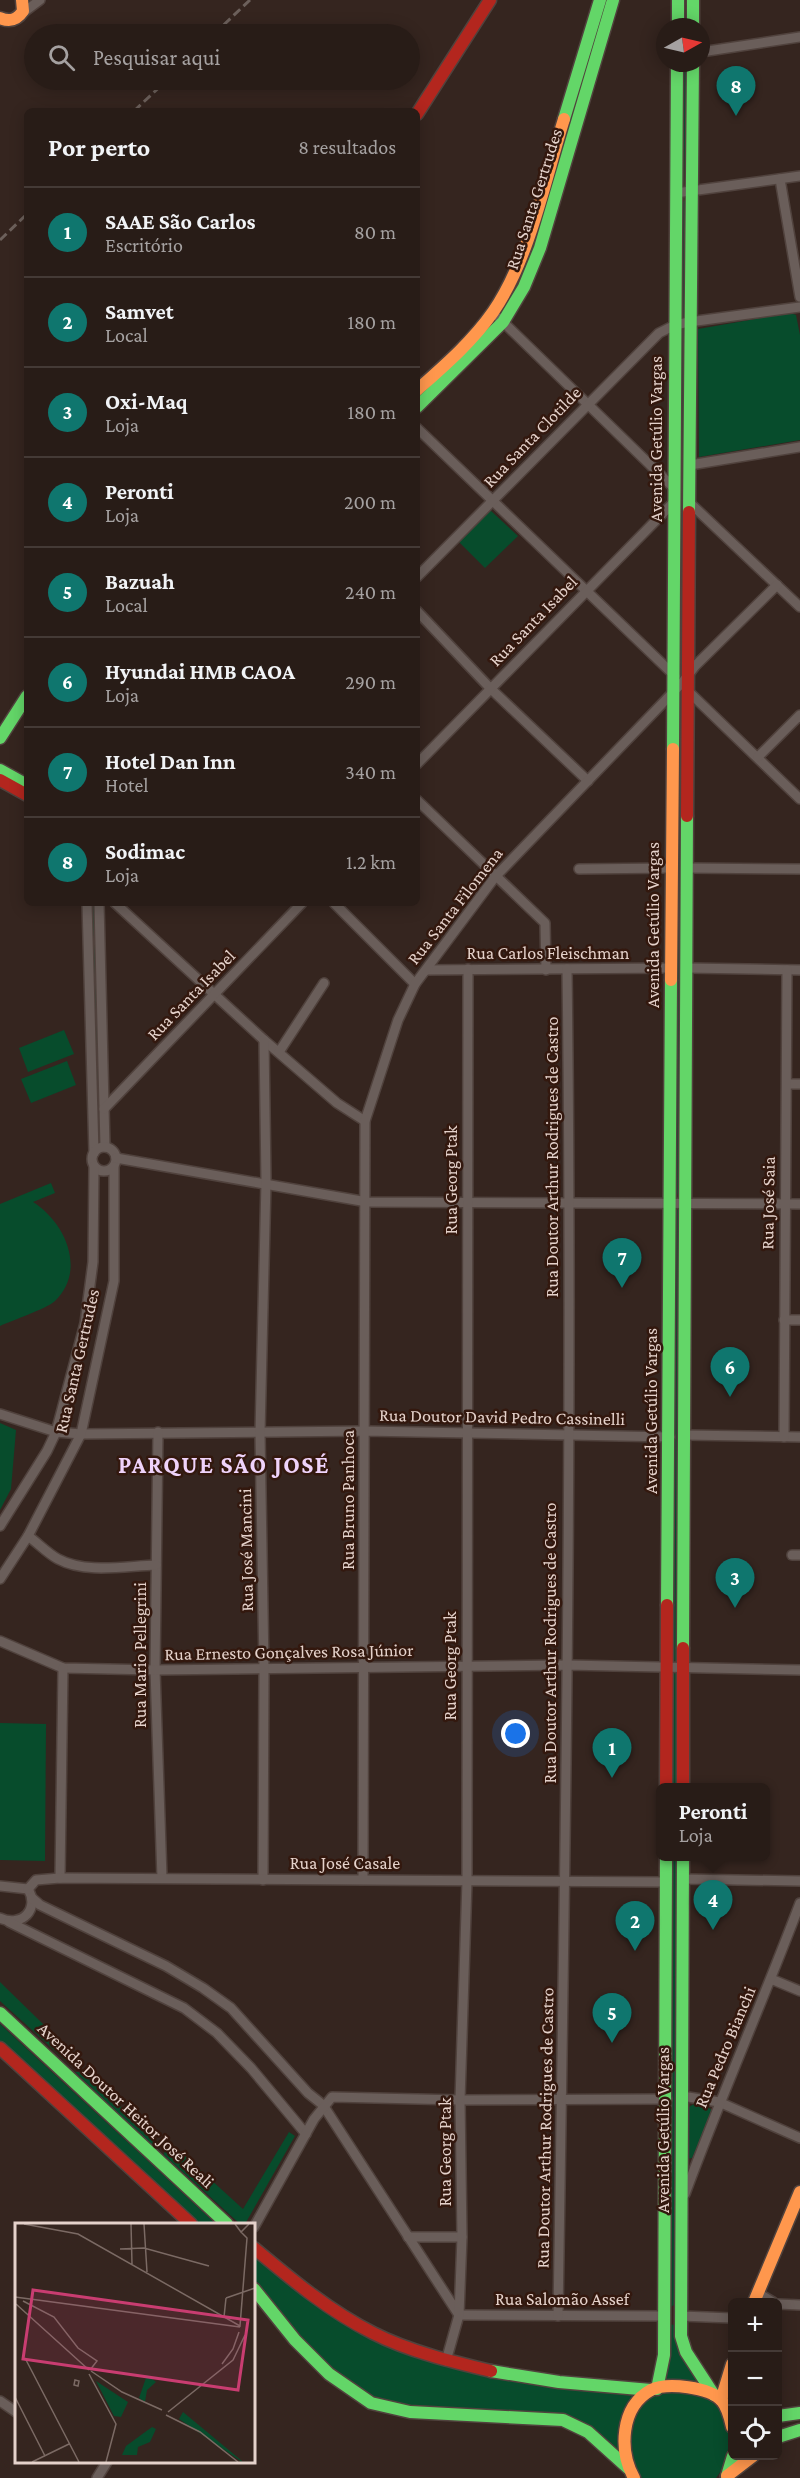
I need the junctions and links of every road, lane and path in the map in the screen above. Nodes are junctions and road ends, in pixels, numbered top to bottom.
1 (22, 0) edge
2 (40, 0) edge
3 (490, 0) edge
4 (600, 0) edge
5 (613, 0) edge
6 (678, 0) edge
7 (693, 0) edge
8 (19, 17) junction
9 (0, 18) edge
10 (678, 18) edge
11 (693, 18) edge
12 (0, 33) edge
13 (800, 37) edge
14 (710, 51) edge
15 (677, 72) edge
16 (693, 72) edge
17 (420, 110) edge
18 (800, 176) edge
19 (780, 179) junction
20 (692, 191) junction
21 (676, 193) junction
22 (800, 297) edge
23 (800, 307) edge
24 (492, 313) junction
25 (503, 322) junction
26 (689, 322) junction
27 (675, 325) junction
28 (420, 387) edge
29 (420, 404) edge
30 (587, 404) junction
31 (420, 431) edge
32 (800, 447) edge
33 (690, 465) junction
34 (674, 488) junction
35 (494, 500) junction
36 (675, 501) junction
37 (690, 503) junction
38 (420, 574) edge
39 (777, 585) junction
40 (587, 590) junction
41 (800, 608) edge
42 (420, 614) edge
43 (673, 673) junction
44 (683, 685) junction
45 (490, 688) junction
46 (24, 700) edge
47 (800, 715) edge
48 (13, 717) junction
49 (0, 729) edge
50 (0, 738) edge
51 (758, 757) junction
52 (420, 761) edge
53 (0, 770) edge
54 (0, 780) edge
55 (588, 780) junction
56 (24, 782) edge
57 (24, 793) edge
58 (800, 799) edge
59 (420, 804) edge
60 (670, 868) junction
61 (687, 868) junction
62 (579, 869) dead end
63 (800, 869) edge
64 (495, 877) junction
65 (87, 906) edge
66 (99, 906) edge
67 (120, 906) edge
68 (299, 906) edge
69 (337, 906) edge
70 (670, 968) junction
71 (687, 968) junction
72 (468, 969) junction
73 (546, 969) junction
74 (567, 969) junction
75 (427, 970) junction
76 (787, 970) junction
77 (800, 970) edge
78 (324, 983) dead end
79 (415, 984) junction
80 (214, 995) junction
81 (264, 1040) junction
82 (279, 1052) junction
83 (787, 1084) junction
84 (800, 1084) edge
85 (104, 1109) junction
86 (365, 1121) junction
87 (105, 1148) junction
88 (94, 1153) junction
89 (115, 1162) junction
90 (94, 1166) junction
91 (266, 1182) junction
92 (367, 1202) junction
93 (467, 1202) junction
94 (570, 1203) junction
95 (686, 1204) junction
96 (784, 1204) junction
97 (800, 1204) edge
98 (671, 1205) junction
99 (783, 1320) junction
100 (800, 1320) edge
101 (0, 1414) edge
102 (364, 1431) junction
103 (56, 1432) junction
104 (158, 1432) junction
105 (260, 1433) junction
106 (81, 1434) junction
107 (466, 1434) junction
108 (685, 1435) junction
109 (568, 1436) junction
110 (670, 1437) junction
111 (784, 1437) junction
112 (800, 1437) edge
113 (0, 1526) edge
114 (28, 1536) junction
115 (156, 1565) junction
116 (0, 1579) edge
117 (0, 1641) edge
118 (567, 1665) junction
119 (363, 1667) junction
120 (466, 1667) junction
121 (63, 1668) junction
122 (264, 1668) junction
123 (684, 1668) junction
124 (666, 1669) junction
125 (155, 1670) junction
126 (800, 1670) edge
127 (666, 1783) edge
128 (683, 1783) edge
129 (666, 1861) edge
130 (683, 1861) edge
131 (60, 1878) junction
132 (162, 1878) junction
133 (363, 1879) junction
134 (683, 1879) junction
135 (263, 1880) junction
136 (467, 1881) junction
137 (566, 1881) junction
138 (800, 1881) edge
139 (667, 1882) junction
140 (0, 1886) edge
141 (30, 1893) junction
142 (800, 1903) edge
143 (4, 1920) edge
144 (771, 1979) junction
145 (800, 1991) edge
146 (0, 2013) edge
147 (0, 2048) edge
148 (682, 2096) junction
149 (561, 2099) junction
150 (667, 2099) junction
151 (460, 2100) junction
152 (719, 2102) junction
153 (323, 2105) junction
154 (306, 2134) junction
155 (800, 2138) edge
156 (800, 2192) edge
157 (681, 2205) junction
158 (797, 2206) edge
159 (190, 2223) edge
160 (226, 2223) edge
161 (255, 2225) edge
162 (408, 2237) junction
163 (462, 2237) junction
164 (255, 2249) edge
165 (255, 2290) edge
166 (756, 2298) edge
167 (782, 2304) edge
168 (800, 2305) edge
169 (459, 2315) junction
170 (558, 2316) junction
171 (664, 2316) junction
172 (681, 2316) junction
173 (728, 2318) edge
174 (446, 2361) junction
175 (728, 2373) edge
176 (654, 2389) junction
177 (717, 2398) junction
178 (0, 2402) edge
179 (728, 2404) edge
180 (15, 2411) edge
181 (800, 2413) edge
182 (782, 2415) edge
183 (728, 2419) edge
184 (800, 2430) edge
185 (782, 2435) edge
186 (732, 2460) edge
187 (748, 2460) edge
188 (103, 2463) edge
189 (631, 2473) edge
190 (726, 2477) edge
191 (97, 2478) edge

1 - 8 main road
2 - 8 street
3 - 17 main road
4 - 24 main road, Rua Santa Gertrudes
5 - 25 main road, Rua Santa Gertrudes
6 - 10 main road
7 - 11 main road
8 - 9 main road
8 - 12 main road
13 - 14 street
15 - 21 main road, Avenida Getúlio Vargas
16 - 20 main road, Avenida Getúlio Vargas
18 - 19 street
19 - 20 street
19 - 22 street
20 - 21 street
20 - 26 main road, Avenida Getúlio Vargas
21 - 27 main road, Avenida Getúlio Vargas
23 - 26 street
24 - 25 street
24 - 28 main road, Rua Santa Gertrudes
25 - 29 main road, Rua Santa Gertrudes
25 - 30 street
26 - 27 street
26 - 33 main road, Avenida Getúlio Vargas
27 - 30 street, Rua Santa Clotilde
27 - 34 main road, Avenida Getúlio Vargas
30 - 34 street
30 - 35 street, Rua Santa Clotilde
31 - 35 street
32 - 33 street
33 - 37 main road, Avenida Getúlio Vargas
34 - 36 main road, Avenida Getúlio Vargas
35 - 38 street, Rua Santa Clotilde
35 - 40 street
36 - 40 street, Rua Santa Isabel
36 - 43 main road, Avenida Getúlio Vargas
37 - 39 street
37 - 44 main road, Avenida Getúlio Vargas
39 - 41 street
39 - 44 street, Rua Santa Filomena
40 - 43 street
40 - 45 street, Rua Santa Isabel
42 - 45 street
43 - 44 main road, Avenida Getúlio Vargas
44 - 51 street
44 - 55 street, Rua Santa Filomena
44 - 60 main road, Avenida Getúlio Vargas
44 - 61 main road, Avenida Getúlio Vargas
45 - 52 street, Rua Santa Isabel
45 - 55 street
46 - 48 main road
47 - 51 street
48 - 49 main road
48 - 50 main road
51 - 58 street
53 - 56 main road
54 - 57 main road
55 - 64 street, Rua Santa Filomena
59 - 64 street
60 - 62 street
60 - 70 main road, Avenida Getúlio Vargas
61 - 63 street
61 - 71 main road, Avenida Getúlio Vargas
64 - 73 street
64 - 75 street, Rua Santa Filomena
65 - 88 street
66 - 85 street
67 - 80 street
68 - 80 street, Rua Santa Isabel
69 - 79 street
70 - 74 street, Rua Carlos Fleischman
70 - 98 main road, Avenida Getúlio Vargas
71 - 76 street
71 - 95 main road, Avenida Getúlio Vargas
72 - 73 street, Rua Carlos Fleischman
72 - 75 street, Rua Carlos Fleischman
72 - 93 street, Rua Georg Ptak
73 - 74 street, Rua Carlos Fleischman
74 - 94 street, Rua Doutor Arthur Rodrigues de Castro
75 - 79 street, Rua Santa Filomena
76 - 77 street
76 - 83 street, Rua José Saia
78 - 82 street
79 - 86 street, Rua Santa Filomena
80 - 81 street
80 - 85 street, Rua Santa Isabel
81 - 82 street
81 - 91 street, Rua José Mancini
82 - 86 street
83 - 84 street
83 - 96 street, Rua José Saia
85 - 87 street
86 - 92 street, Rua Bruno Panhoca
87 - 88 street
87 - 89 street
88 - 90 street
89 - 90 street
89 - 91 street
89 - 106 street, Rua Santa Gertrudes
90 - 103 street, Rua Santa Gertrudes
91 - 92 street
91 - 105 street, Rua José Mancini
92 - 93 street
92 - 102 street, Rua Bruno Panhoca
93 - 94 street
93 - 107 street, Rua Georg Ptak
94 - 98 street
94 - 109 street, Rua Doutor Arthur Rodrigues de Castro
95 - 96 street
95 - 98 street
95 - 108 main road, Avenida Getúlio Vargas
96 - 97 street
96 - 99 street, Rua José Saia
98 - 110 main road, Avenida Getúlio Vargas
99 - 100 street
99 - 111 street, Rua José Saia
101 - 103 street, Rua Doutor David Pedro Cassinelli
102 - 105 street, Rua Doutor David Pedro Cassinelli
102 - 107 street, Rua Doutor David Pedro Cassinelli
102 - 119 street, Rua Bruno Panhoca
103 - 106 street, Rua Doutor David Pedro Cassinelli
103 - 113 street, Rua Santa Gertrudes
104 - 105 street, Rua Doutor David Pedro Cassinelli
104 - 106 street, Rua Doutor David Pedro Cassinelli
104 - 115 street, Rua Mario Pellegrini
105 - 122 street, Rua José Mancini
106 - 114 street, Rua Santa Gertrudes
107 - 109 street, Rua Doutor David Pedro Cassinelli
107 - 120 street, Rua Georg Ptak
108 - 111 street
108 - 123 main road, Avenida Getúlio Vargas
109 - 110 street, Rua Doutor David Pedro Cassinelli
109 - 118 street, Rua Doutor Arthur Rodrigues de Castro
110 - 124 main road, Avenida Getúlio Vargas
111 - 112 street
114 - 115 street
114 - 116 street, Rua Santa Gertrudes
115 - 125 street, Rua Mario Pellegrini
117 - 121 street, Rua Ernesto Gonçalves Rosa Júnior
118 - 120 street, Rua Ernesto Gonçalves Rosa Júnior
118 - 124 street, Rua Ernesto Gonçalves Rosa Júnior
118 - 137 street, Rua Doutor Arthur Rodrigues de Castro
119 - 120 street, Rua Ernesto Gonçalves Rosa Júnior
119 - 122 street, Rua Ernesto Gonçalves Rosa Júnior
119 - 133 street, Rua Bruno Panhoca
120 - 136 street, Rua Georg Ptak
121 - 125 street, Rua Ernesto Gonçalves Rosa Júnior
121 - 131 street
122 - 125 street, Rua Ernesto Gonçalves Rosa Júnior
122 - 135 street, Rua José Mancini
123 - 124 street, Rua Ernesto Gonçalves Rosa Júnior
123 - 126 street, Rua Ernesto Gonçalves Rosa Júnior
123 - 128 main road, Avenida Getúlio Vargas
124 - 127 main road, Avenida Getúlio Vargas
125 - 132 street, Rua Mario Pellegrini
129 - 139 main road, Avenida Getúlio Vargas
130 - 134 main road, Avenida Getúlio Vargas
131 - 132 street, Rua José Casale
131 - 141 street, Rua José Casale
132 - 135 street, Rua José Casale
133 - 135 street, Rua José Casale
133 - 136 street, Rua José Casale
134 - 138 street
134 - 148 main road, Avenida Getúlio Vargas
136 - 137 street, Rua José Casale
136 - 151 street, Rua Georg Ptak
137 - 139 street, Rua José Casale
137 - 149 street, Rua Doutor Arthur Rodrigues de Castro
139 - 150 main road, Avenida Getúlio Vargas
140 - 141 street
141 - 143 street
141 - 153 street
142 - 144 street, Rua Pedro Bianchi
143 - 154 street
144 - 145 street
144 - 152 street, Rua Pedro Bianchi
146 - 160 main road, Avenida Doutor Heitor José Reali
147 - 159 main road
148 - 152 street
148 - 157 main road, Avenida Getúlio Vargas
149 - 150 street
149 - 151 street
149 - 170 street, Rua Doutor Arthur Rodrigues de Castro
150 - 171 main road, Avenida Getúlio Vargas
151 - 153 street
151 - 163 street, Rua Georg Ptak
152 - 155 street
152 - 157 street, Rua Pedro Bianchi
153 - 154 street
153 - 162 street
154 - 161 street
156 - 158 main road
157 - 172 main road, Avenida Getúlio Vargas
158 - 166 main road
162 - 163 street
162 - 169 street
163 - 169 street, Rua Georg Ptak
164 - 174 main road
165 - 189 main road
167 - 168 street
169 - 170 street, Rua Salomão Assef
169 - 174 street, Rua Georg Ptak
170 - 171 street, Rua Salomão Assef
171 - 172 main road
171 - 176 main road, Avenida Getúlio Vargas
172 - 173 street
172 - 177 main road, Avenida Getúlio Vargas
174 - 176 main road
175 - 177 main road
176 - 177 main road
176 - 189 main road
177 - 179 main road
177 - 183 main road, Avenida Getúlio Vargas
178 - 180 street
181 - 182 main road
184 - 185 main road
186 - 190 main road
187 - 190 main road
188 - 191 street

